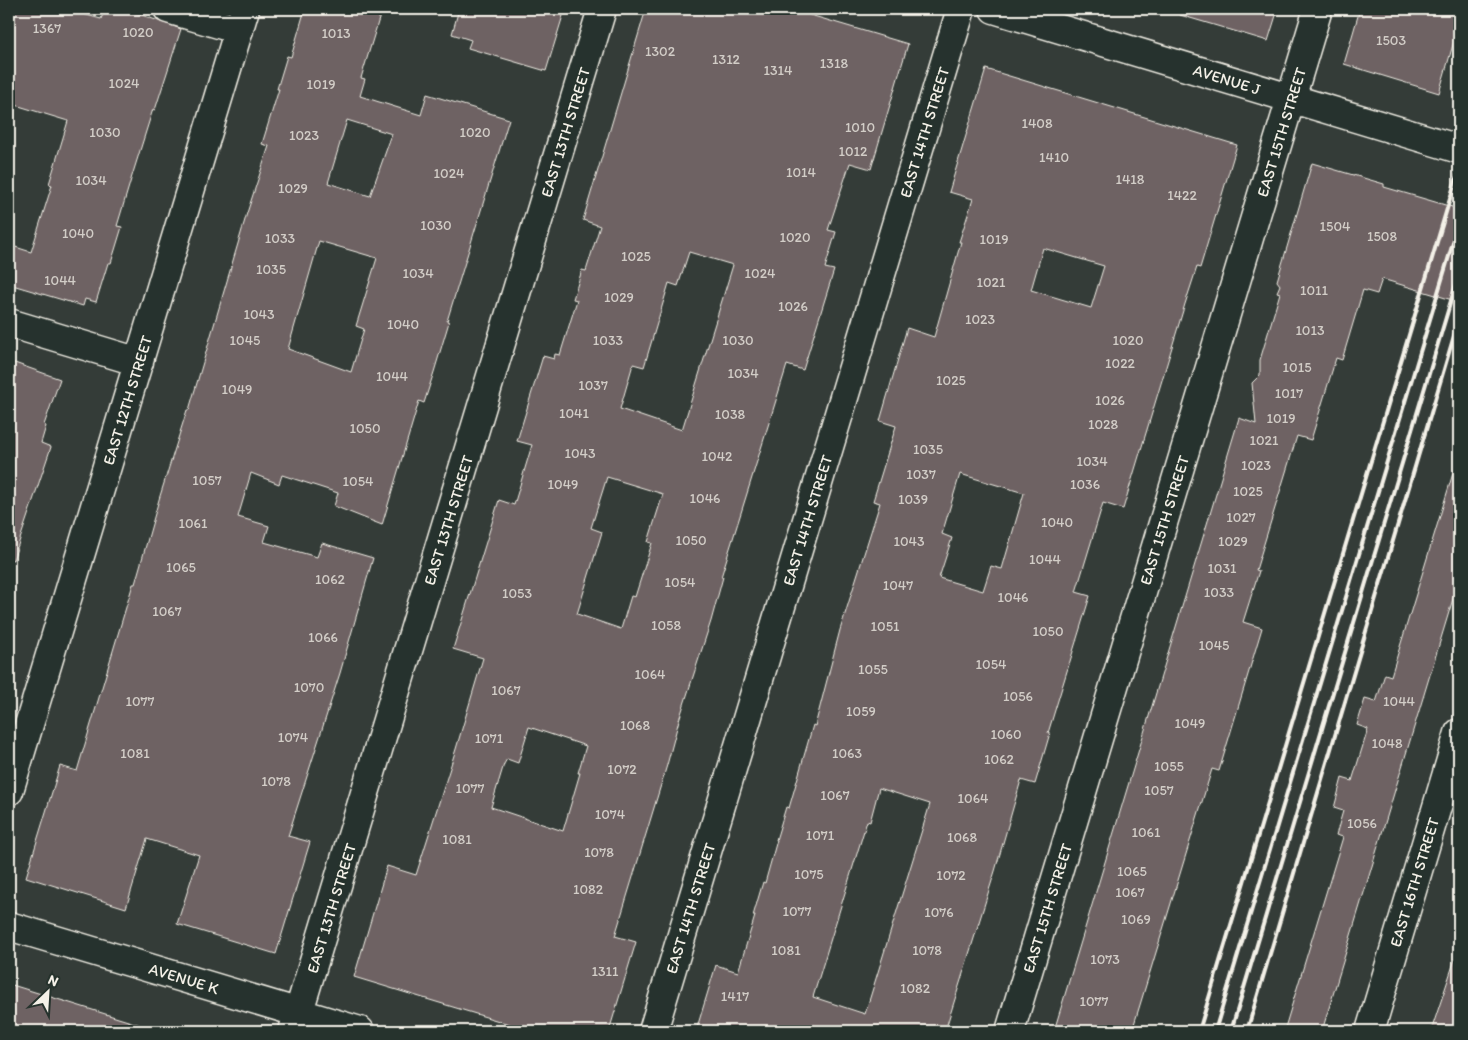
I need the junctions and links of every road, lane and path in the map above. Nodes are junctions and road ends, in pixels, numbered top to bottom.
1 (168, 9) edge
2 (602, 9) edge
3 (961, 9) edge
4 (994, 9) edge
5 (1318, 9) edge
6 (242, 19) edge
7 (1291, 98) junction
8 (1459, 149) edge
9 (9, 323) edge
10 (139, 362) junction
11 (1459, 733) edge
12 (9, 791) edge
13 (9, 926) edge
14 (296, 1022) edge
15 (360, 1031) edge
16 (652, 1031) edge
17 (1010, 1031) edge
18 (1370, 1031) edge

1 - 6 street
2 - 14 street, EAST 13TH STREET
3 - 16 street, EAST 14TH STREET
4 - 7 street, AVENUE J
5 - 7 street, EAST 15TH STREET
6 - 10 street, EAST 12TH STREET
7 - 8 street, AVENUE J
7 - 17 street, EAST 15TH STREET
9 - 10 street
10 - 12 street, EAST 12TH STREET
11 - 18 street, EAST 16TH STREET
13 - 14 street, AVENUE K
14 - 15 street, AVENUE K

